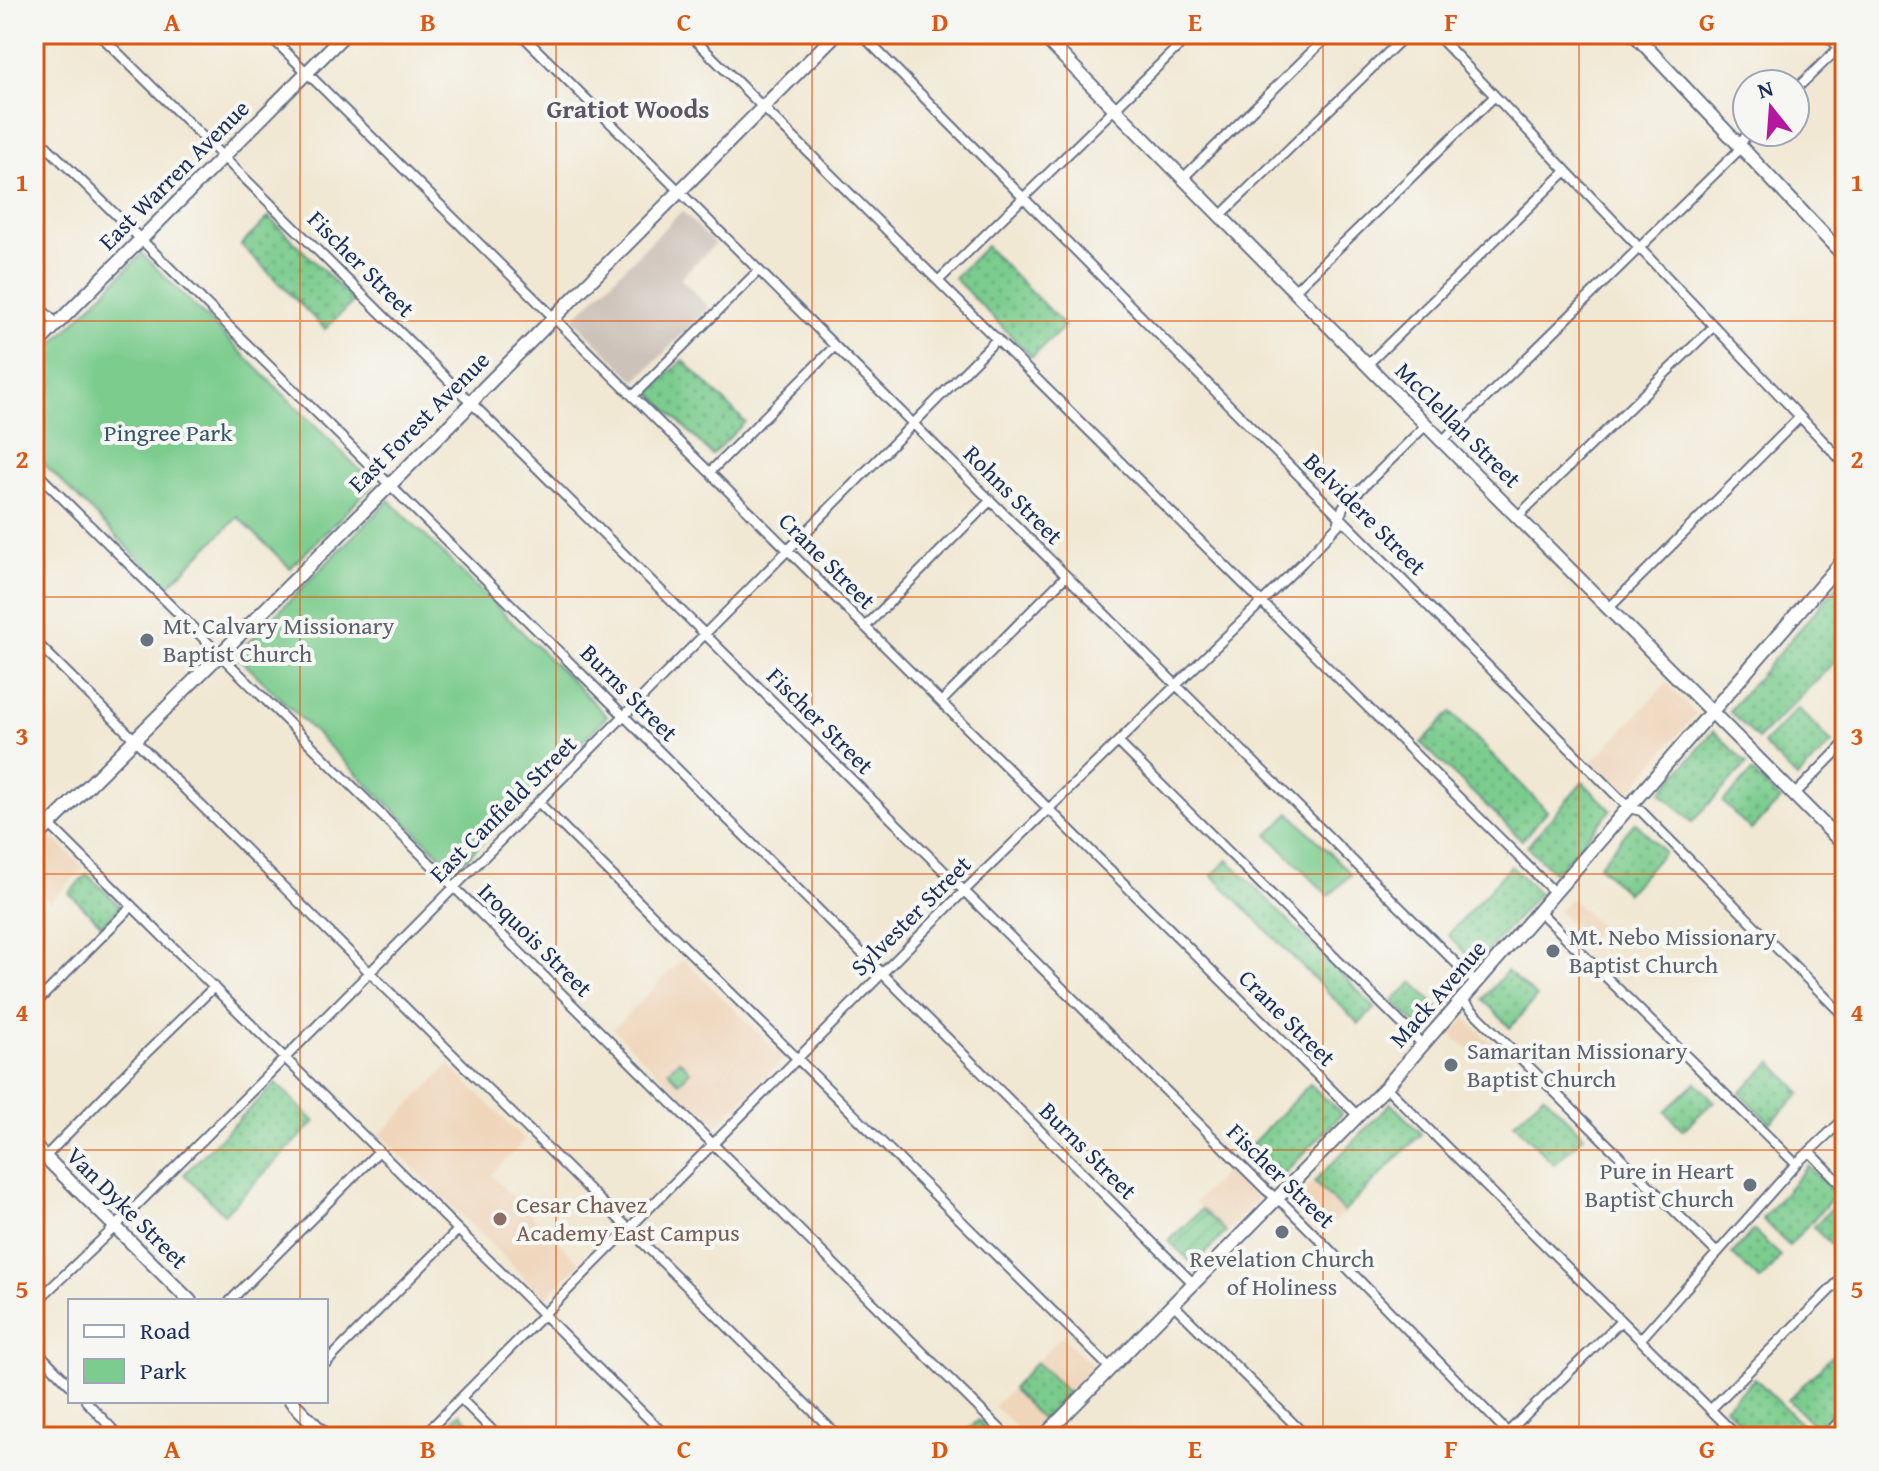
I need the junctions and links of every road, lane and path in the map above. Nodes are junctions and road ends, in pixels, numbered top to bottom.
1 (99, 34) edge
2 (268, 34) edge
3 (345, 34) edge
4 (521, 34) edge
5 (689, 34) edge
6 (836, 34) edge
7 (861, 34) edge
8 (1041, 34) edge
9 (1191, 34) edge
10 (1330, 34) edge
11 (1407, 34) edge
12 (1436, 34) edge
13 (1634, 34) edge
14 (1826, 34) edge
15 (1843, 48) edge
16 (307, 72) junction
17 (1811, 76) edge
18 (1495, 96) junction
19 (763, 107) junction
20 (1114, 109) junction
21 (34, 134) edge
22 (1731, 135) edge
23 (1739, 148) edge
24 (1744, 148) edge
25 (223, 156) junction
26 (1566, 171) junction
27 (1183, 178) junction
28 (679, 192) junction
29 (1022, 198) junction
30 (1220, 216) junction
31 (141, 239) junction
32 (1640, 248) junction
33 (1845, 257) edge
34 (759, 270) junction
35 (938, 281) junction
36 (1294, 291) junction
37 (34, 302) edge
38 (554, 318) junction
39 (57, 324) junction
40 (1714, 326) junction
41 (997, 339) junction
42 (835, 346) junction
43 (34, 347) edge
44 (1367, 365) junction
45 (633, 396) junction
46 (472, 402) junction
47 (1800, 417) junction
48 (913, 424) junction
49 (1426, 425) junction
50 (1442, 441) junction
51 (1845, 464) edge
52 (34, 470) edge
53 (710, 472) junction
54 (388, 485) junction
55 (990, 501) junction
56 (1340, 517) junction
57 (1517, 517) junction
58 (788, 550) junction
59 (1845, 558) edge
60 (1066, 576) junction
61 (1261, 602) junction
62 (1608, 609) junction
63 (865, 627) junction
64 (705, 634) junction
65 (34, 640) edge
66 (220, 655) junction
67 (1176, 685) junction
68 (941, 702) junction
69 (1711, 712) junction
70 (624, 715) junction
71 (135, 740) junction
72 (1118, 742) junction
73 (1845, 743) edge
74 (1794, 795) junction
75 (538, 802) junction
76 (1629, 808) junction
77 (34, 809) edge
78 (1048, 809) junction
79 (50, 825) junction
80 (34, 840) edge
81 (1845, 846) edge
82 (454, 887) junction
83 (963, 892) junction
84 (1555, 893) junction
85 (132, 906) junction
86 (1539, 911) junction
87 (369, 972) junction
88 (882, 974) junction
89 (1476, 983) junction
90 (214, 987) junction
91 (1462, 1000) junction
92 (34, 1005) edge
93 (1845, 1017) edge
94 (1423, 1045) junction
95 (285, 1058) junction
96 (797, 1059) junction
97 (1386, 1087) junction
98 (1358, 1116) junction
99 (1845, 1118) edge
100 (713, 1144) junction
101 (34, 1146) edge
102 (379, 1151) junction
103 (1810, 1152) junction
104 (45, 1157) junction
105 (1796, 1164) junction
106 (1845, 1188) edge
107 (1277, 1199) junction
108 (115, 1227) junction
109 (628, 1228) junction
110 (458, 1230) junction
111 (1717, 1253) junction
112 (1845, 1275) edge
113 (1194, 1284) junction
114 (188, 1299) edge
115 (232, 1299) edge
116 (34, 1304) edge
117 (1173, 1304) junction
118 (543, 1314) junction
119 (1621, 1321) junction
120 (1640, 1340) junction
121 (34, 1348) edge
122 (328, 1361) edge
123 (1110, 1368) junction
124 (68, 1383) edge
125 (461, 1399) junction
126 (88, 1403) edge
127 (293, 1403) edge
128 (1710, 1410) junction
129 (1845, 1416) edge
130 (1049, 1435) edge
131 (1508, 1435) edge
132 (120, 1437) edge
133 (327, 1437) edge
134 (422, 1437) edge
135 (499, 1437) edge
136 (667, 1437) edge
137 (839, 1437) edge
138 (1008, 1437) edge
139 (1307, 1437) edge
140 (1738, 1437) edge
141 (1824, 1437) edge

1 - 25 street, Fischer Street
2 - 16 street, Crane Street
3 - 16 main road, East Warren Avenue
4 - 28 street, Rohns Street
5 - 19 street
6 - 19 main road, East Forest Avenue
7 - 29 street, Belvidere Street
8 - 20 main road, McClellan Street
9 - 20 street
10 - 27 street
11 - 30 street
12 - 18 street
13 - 22 main road
14 - 15 street
15 - 17 street
16 - 25 main road, East Warren Avenue
16 - 38 street, Crane Street
18 - 26 street
18 - 36 street
19 - 28 main road, East Forest Avenue
19 - 35 street
20 - 27 main road, McClellan Street
20 - 29 street
21 - 31 street, Burns Street
23 - 32 street
24 - 33 main road
25 - 31 main road, East Warren Avenue
25 - 46 street, Fischer Street
26 - 32 street
26 - 44 street
27 - 30 main road, McClellan Street
28 - 34 street, Rohns Street
28 - 38 main road, East Forest Avenue
29 - 35 street
29 - 56 street, Belvidere Street
30 - 36 main road, McClellan Street
31 - 39 main road, East Warren Avenue
31 - 54 street, Burns Street
32 - 40 street
32 - 50 street
34 - 42 street, Rohns Street
34 - 45 street
35 - 41 street
36 - 44 main road, McClellan Street
37 - 39 street
38 - 45 street, Crane Street
38 - 46 main road, East Forest Avenue
39 - 43 main road, East Warren Avenue
40 - 47 street
40 - 57 street
41 - 48 street, East Canfield Street
41 - 61 street
42 - 48 street, Rohns Street
42 - 53 street
44 - 49 main road, McClellan Street
45 - 53 street, Crane Street
46 - 54 main road, East Forest Avenue
46 - 64 street, Fischer Street
47 - 51 street
47 - 62 street
48 - 55 street, Rohns Street
48 - 58 street, East Canfield Street
49 - 50 main road, McClellan Street
49 - 56 street, Sylvester Street
50 - 57 main road, McClellan Street
52 - 66 street, Iroquois Street
53 - 58 street, Crane Street
54 - 66 main road, East Forest Avenue
54 - 70 street, Burns Street
55 - 60 street, Rohns Street
55 - 63 street
56 - 61 street, Sylvester Street
56 - 76 street, Belvidere Street
57 - 62 main road, McClellan Street
58 - 63 street, Crane Street
58 - 64 street, East Canfield Street
59 - 69 main road, Mack Avenue
60 - 67 street, Rohns Street
60 - 68 street
61 - 67 street, Sylvester Street
61 - 84 street
62 - 69 main road, McClellan Street
63 - 68 street, Crane Street
64 - 70 street, East Canfield Street
64 - 83 street, Fischer Street
65 - 71 street
66 - 71 main road, East Forest Avenue
66 - 82 street, Iroquois Street
67 - 72 street, Sylvester Street
67 - 89 street, Rohns Street
68 - 78 street, Crane Street
69 - 74 main road, McClellan Street
69 - 76 main road, Mack Avenue
70 - 75 street, East Canfield Street
70 - 88 street, Burns Street
71 - 79 main road, East Forest Avenue
71 - 87 street
72 - 78 street, Sylvester Street
72 - 94 street
73 - 74 street
74 - 81 main road, McClellan Street
75 - 82 street, East Canfield Street
75 - 96 street
76 - 84 main road, Mack Avenue
76 - 93 street, Belvidere Street
77 - 79 street
78 - 83 street, Sylvester Street
78 - 98 street, Crane Street
79 - 80 main road, East Forest Avenue
79 - 85 street
82 - 87 street, East Canfield Street
82 - 100 street, Iroquois Street
83 - 88 street, Sylvester Street
83 - 107 street, Fischer Street
84 - 86 main road, Mack Avenue
85 - 90 street
85 - 92 street
86 - 89 main road, Mack Avenue
86 - 105 street
87 - 95 street, East Canfield Street
87 - 109 street
88 - 96 street, Sylvester Street
88 - 113 street, Burns Street
89 - 91 main road, Mack Avenue
90 - 95 street
90 - 104 street
91 - 94 main road, Mack Avenue
91 - 111 street
94 - 97 main road, Mack Avenue
95 - 102 street
95 - 108 street, East Canfield Street
96 - 100 street, Sylvester Street
96 - 123 street
97 - 98 main road, Mack Avenue
97 - 119 street
98 - 107 main road, Mack Avenue
99 - 103 street
100 - 109 street, Sylvester Street
100 - 138 street, Iroquois Street
101 - 104 main road, Van Dyke Street
102 - 110 street
102 - 115 street
103 - 105 street
103 - 106 street
104 - 108 main road, Van Dyke Street
105 - 111 street
107 - 113 main road, Mack Avenue
107 - 131 street, Fischer Street
108 - 114 main road, Van Dyke Street
108 - 116 street, East Canfield Street
109 - 118 street, Sylvester Street
109 - 137 street
110 - 118 street
110 - 122 street
111 - 120 street
112 - 128 street
113 - 117 main road, Mack Avenue
117 - 123 main road, Mack Avenue
117 - 139 street
118 - 125 street, Sylvester Street
118 - 136 street
119 - 120 street
119 - 131 street
120 - 128 street
121 - 124 street
123 - 130 main road, Mack Avenue
125 - 134 street, Sylvester Street
125 - 135 street
126 - 132 street
127 - 133 main road
128 - 140 street
129 - 141 street

